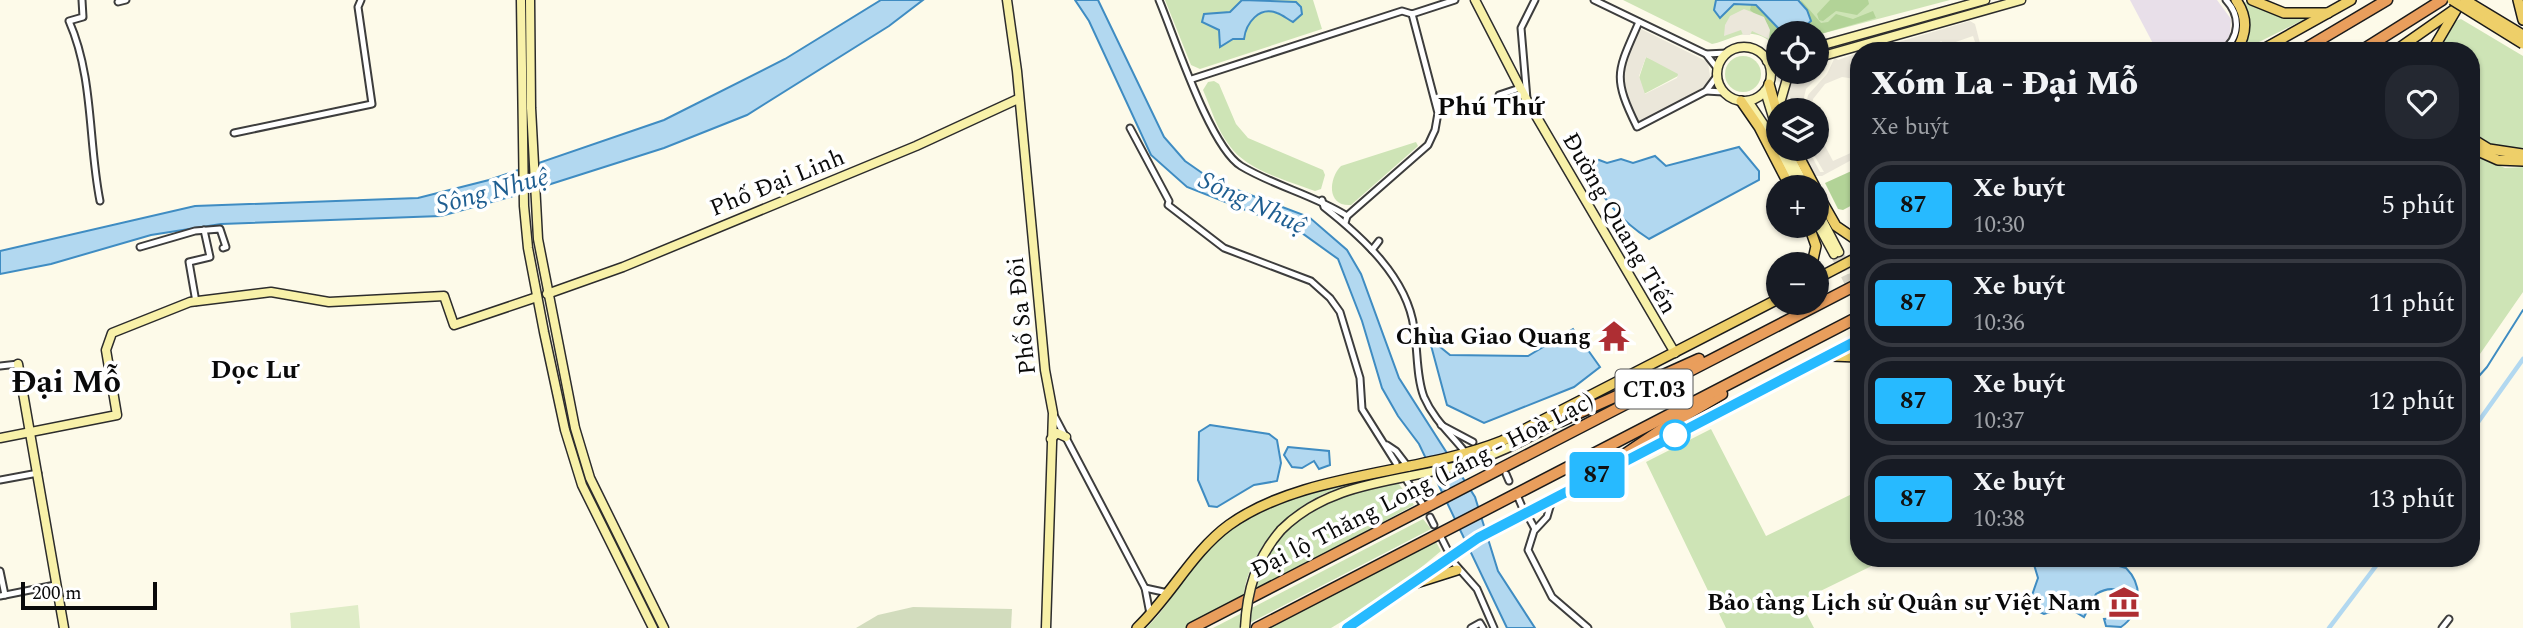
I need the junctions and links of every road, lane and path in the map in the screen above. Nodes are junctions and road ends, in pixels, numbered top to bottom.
1 (82, 0) edge
2 (126, 0) edge
3 (361, 0) edge
4 (521, 0) edge
5 (530, 0) edge
6 (1007, 0) edge
7 (1159, 0) edge
8 (1455, 0) edge
9 (1475, 0) edge
10 (1535, 0) edge
11 (1594, 0) edge
12 (1985, 0) edge
13 (2021, 0) edge
14 (2226, 0) edge
15 (2236, 0) edge
16 (2252, 0) edge
17 (2351, 0) edge
18 (2387, 0) edge
19 (2442, 0) edge
20 (2466, 0) edge
21 (2518, 0) edge
22 (118, 2) edge
23 (2455, 4) edge
24 (2330, 13) junction
25 (1412, 14) junction
26 (2523, 20) edge
27 (1639, 22) junction
28 (1863, 34) junction
29 (2523, 35) edge
30 (1865, 42) edge
31 (1872, 42) edge
32 (2230, 42) edge
33 (2240, 42) edge
34 (2277, 42) edge
35 (2316, 42) edge
36 (2375, 42) edge
37 (2406, 42) edge
38 (2436, 42) edge
39 (1829, 43) edge
40 (2523, 44) edge
41 (1850, 48) edge
42 (1727, 53) junction
43 (1706, 54) junction
44 (1829, 54) edge
45 (1766, 59) edge
46 (1717, 72) junction
47 (526, 75) junction
48 (1192, 79) junction
49 (1768, 84) edge
50 (1767, 87) junction
51 (1520, 88) junction
52 (1706, 92) junction
53 (1723, 92) junction
54 (1499, 95) dead end
55 (1770, 98) edge
56 (1771, 98) edge
57 (1018, 99) junction
58 (1744, 101) junction
59 (1527, 102) junction
60 (1130, 128) dead end
61 (1766, 130) edge
62 (234, 132) dead end
63 (2480, 144) edge
64 (2480, 152) edge
65 (2523, 154) edge
66 (2523, 161) edge
67 (1784, 175) edge
68 (1322, 200) junction
69 (100, 201) dead end
70 (1829, 213) edge
71 (1347, 216) junction
72 (1345, 223) junction
73 (204, 230) junction
74 (1850, 235) edge
75 (1829, 237) edge
76 (1827, 238) edge
77 (1379, 241) dead end
78 (140, 247) dead end
79 (223, 248) dead end
80 (1372, 250) junction
81 (1850, 261) edge
82 (1829, 272) edge
83 (1850, 288) edge
84 (547, 294) junction
85 (1836, 295) junction
86 (537, 297) junction
87 (196, 302) junction
88 (1766, 305) edge
89 (1850, 321) edge
90 (1835, 329) junction
91 (1850, 345) edge
92 (1675, 352) junction
93 (1830, 356) junction
94 (1850, 357) edge
95 (18, 364) joint
96 (0, 366) edge
97 (1610, 387) junction
98 (572, 413) junction
99 (1053, 413) junction
100 (562, 415) junction
101 (1560, 421) junction
102 (1441, 425) junction
103 (32, 433) junction
104 (1066, 437) junction
105 (0, 438) edge
106 (1051, 439) junction
107 (1473, 442) dead end
108 (1384, 443) junction
109 (1466, 454) junction
110 (1495, 457) dead end
111 (1459, 461) junction
112 (1396, 463) dead end
113 (1500, 464) dead end
114 (1417, 469) junction
115 (39, 473) junction
116 (1506, 474) dead end
117 (0, 480) edge
118 (1406, 481) dead end
119 (1509, 481) dead end
120 (1581, 484) junction
121 (1517, 495) dead end
122 (1553, 498) junction
123 (1422, 503) dead end
124 (1524, 509) dead end
125 (1430, 517) dead end
126 (1529, 518) dead end
127 (1434, 525) dead end
128 (1535, 529) junction
129 (1441, 537) dead end
130 (1447, 550) dead end
131 (1456, 566) joint
132 (0, 571) edge
133 (1414, 583) junction
134 (55, 585) junction
135 (1145, 588) junction
136 (1168, 593) junction
137 (3, 596) edge
138 (1150, 616) junction
139 (2449, 619) dead end
140 (1351, 627) edge
141 (64, 628) edge
142 (653, 628) edge
143 (664, 628) edge
144 (1046, 628) edge
145 (1138, 628) edge
146 (1192, 628) edge
147 (1245, 628) edge
148 (1257, 628) edge
149 (1471, 628) edge
150 (1483, 628) edge
151 (1494, 628) edge
152 (1588, 628) edge
153 (2442, 628) edge

1 - 69 street
2 - 22 street
3 - 62 street
4 - 47 street
5 - 47 street
6 - 57 street, Phố Sa Đôi
7 - 48 street
8 - 25 street
9 - 51 street, Đường Quang Tiến
10 - 59 street
11 - 27 street
12 - 28 street
13 - 31 street
14 - 32 street
15 - 33 main road
16 - 24 main road
17 - 24 main road
18 - 35 highway
19 - 36 highway
20 - 23 main road
20 - 29 main road, bridge
21 - 26 main road
23 - 37 main road
23 - 38 main road
23 - 40 main road, bridge
24 - 34 main road
25 - 48 street
25 - 71 street
27 - 43 street
27 - 52 street
28 - 30 street
28 - 39 street
41 - 44 street
42 - 43 street
42 - 45 street
42 - 46 street
43 - 46 street
46 - 52 street
46 - 53 street
47 - 84 street
47 - 86 street
48 - 68 street
49 - 50 street
50 - 55 street
50 - 56 main road
50 - 58 street
51 - 54 street
51 - 59 street, Đường Quang Tiến
52 - 53 street
53 - 58 street
57 - 84 street, Phố Đại Linh
57 - 99 street, Phố Sa Đôi
58 - 61 street
58 - 67 main road
59 - 92 street, Đường Quang Tiến
60 - 108 street
63 - 65 main road
64 - 66 main road
68 - 71 street
68 - 72 street
70 - 74 main road
71 - 72 street
72 - 80 street
73 - 78 street
73 - 79 street
73 - 87 street
75 - 76 street
77 - 80 street
80 - 102 street
81 - 82 main road
83 - 85 highway, Đại lộ Thăng Long (Láng - Hoà Lạc) / CT.03
84 - 98 street
85 - 101 highway
85 - 146 highway, Đại lộ Thăng Long (Láng - Hoà Lạc) / CT.03
86 - 87 street
86 - 100 street
87 - 103 street
88 - 92 main road
89 - 90 highway, Đại lộ Thăng Long (Láng - Hoà Lạc) / CT.03
90 - 120 highway
90 - 148 highway, Đại lộ Thăng Long (Láng - Hoà Lạc) / CT.03
91 - 93 main road
92 - 97 main road
93 - 94 main road
93 - 120 main road
95 - 96 street
95 - 103 street
97 - 101 main road
97 - 109 main road
98 - 100 street
98 - 143 street
99 - 104 street
99 - 106 street, Phố Sa Đôi
100 - 142 street
101 - 111 street
102 - 107 street
102 - 109 street
103 - 105 street
103 - 115 street
104 - 106 street
104 - 135 street
106 - 144 street, Phố Sa Đôi
108 - 112 street
108 - 114 street
109 - 111 main road
110 - 113 street
111 - 114 main road
114 - 136 main road
114 - 147 street, bridge
115 - 117 street
115 - 134 street
116 - 119 street
118 - 123 street
120 - 122 main road
121 - 124 street
122 - 128 street
122 - 133 main road
125 - 127 street
126 - 128 street
128 - 152 street
129 - 130 street
131 - 133 main road
131 - 151 street
132 - 137 street
133 - 140 main road
134 - 137 street
134 - 141 street
135 - 136 street
135 - 138 street
136 - 138 main road
138 - 145 main road
139 - 153 street
149 - 150 street

